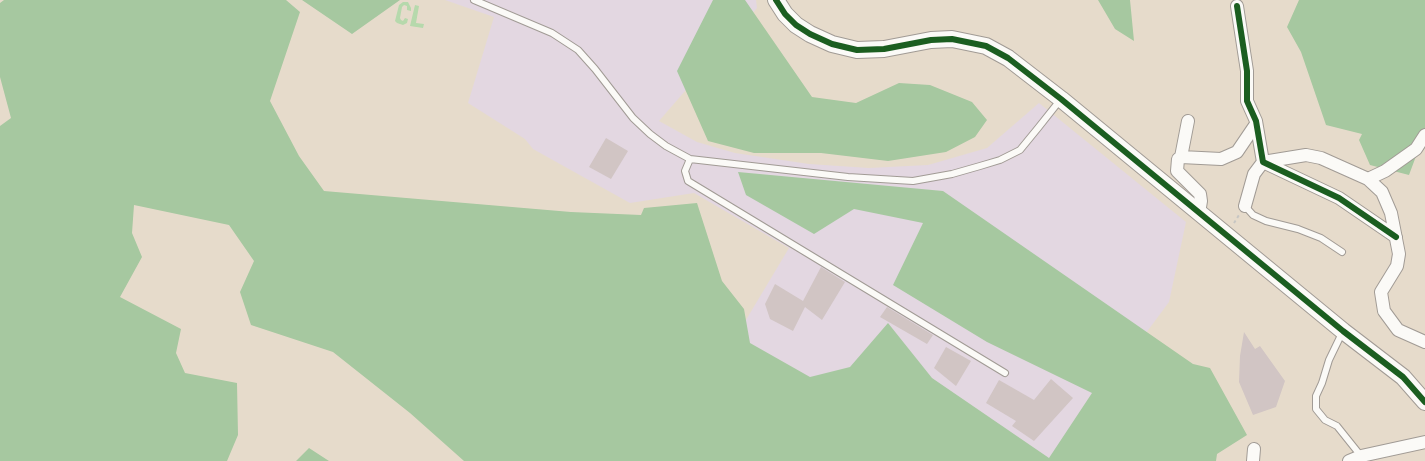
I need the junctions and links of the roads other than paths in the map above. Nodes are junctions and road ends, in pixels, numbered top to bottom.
1 (474, 0) edge
2 (776, 0) edge
3 (1237, 6) dead end
4 (1061, 99) junction
5 (1188, 121) dead end
6 (1256, 124) junction
7 (1425, 135) edge
8 (1181, 157) junction
9 (690, 159) junction
10 (1263, 162) junction
11 (1368, 179) junction
12 (1245, 206) joint
13 (1199, 213) junction
14 (1396, 238) junction
15 (1342, 252) dead end
16 (1343, 331) junction
17 (1425, 342) edge
18 (1005, 373) dead end
19 (1425, 402) edge
20 (1425, 442) edge
21 (1254, 449) dead end
22 (1361, 456) junction
23 (1253, 461) edge
24 (1349, 461) edge

1 - 9 lane
2 - 4 street
3 - 6 street
4 - 9 lane
4 - 13 street
5 - 8 street
6 - 8 street
6 - 10 street
7 - 11 street
8 - 13 street
9 - 18 lane
10 - 11 street
10 - 12 street
10 - 14 street
11 - 14 street
12 - 15 lane
13 - 16 street
14 - 17 street
16 - 19 street
16 - 22 lane
20 - 22 street
21 - 23 street
22 - 24 street

